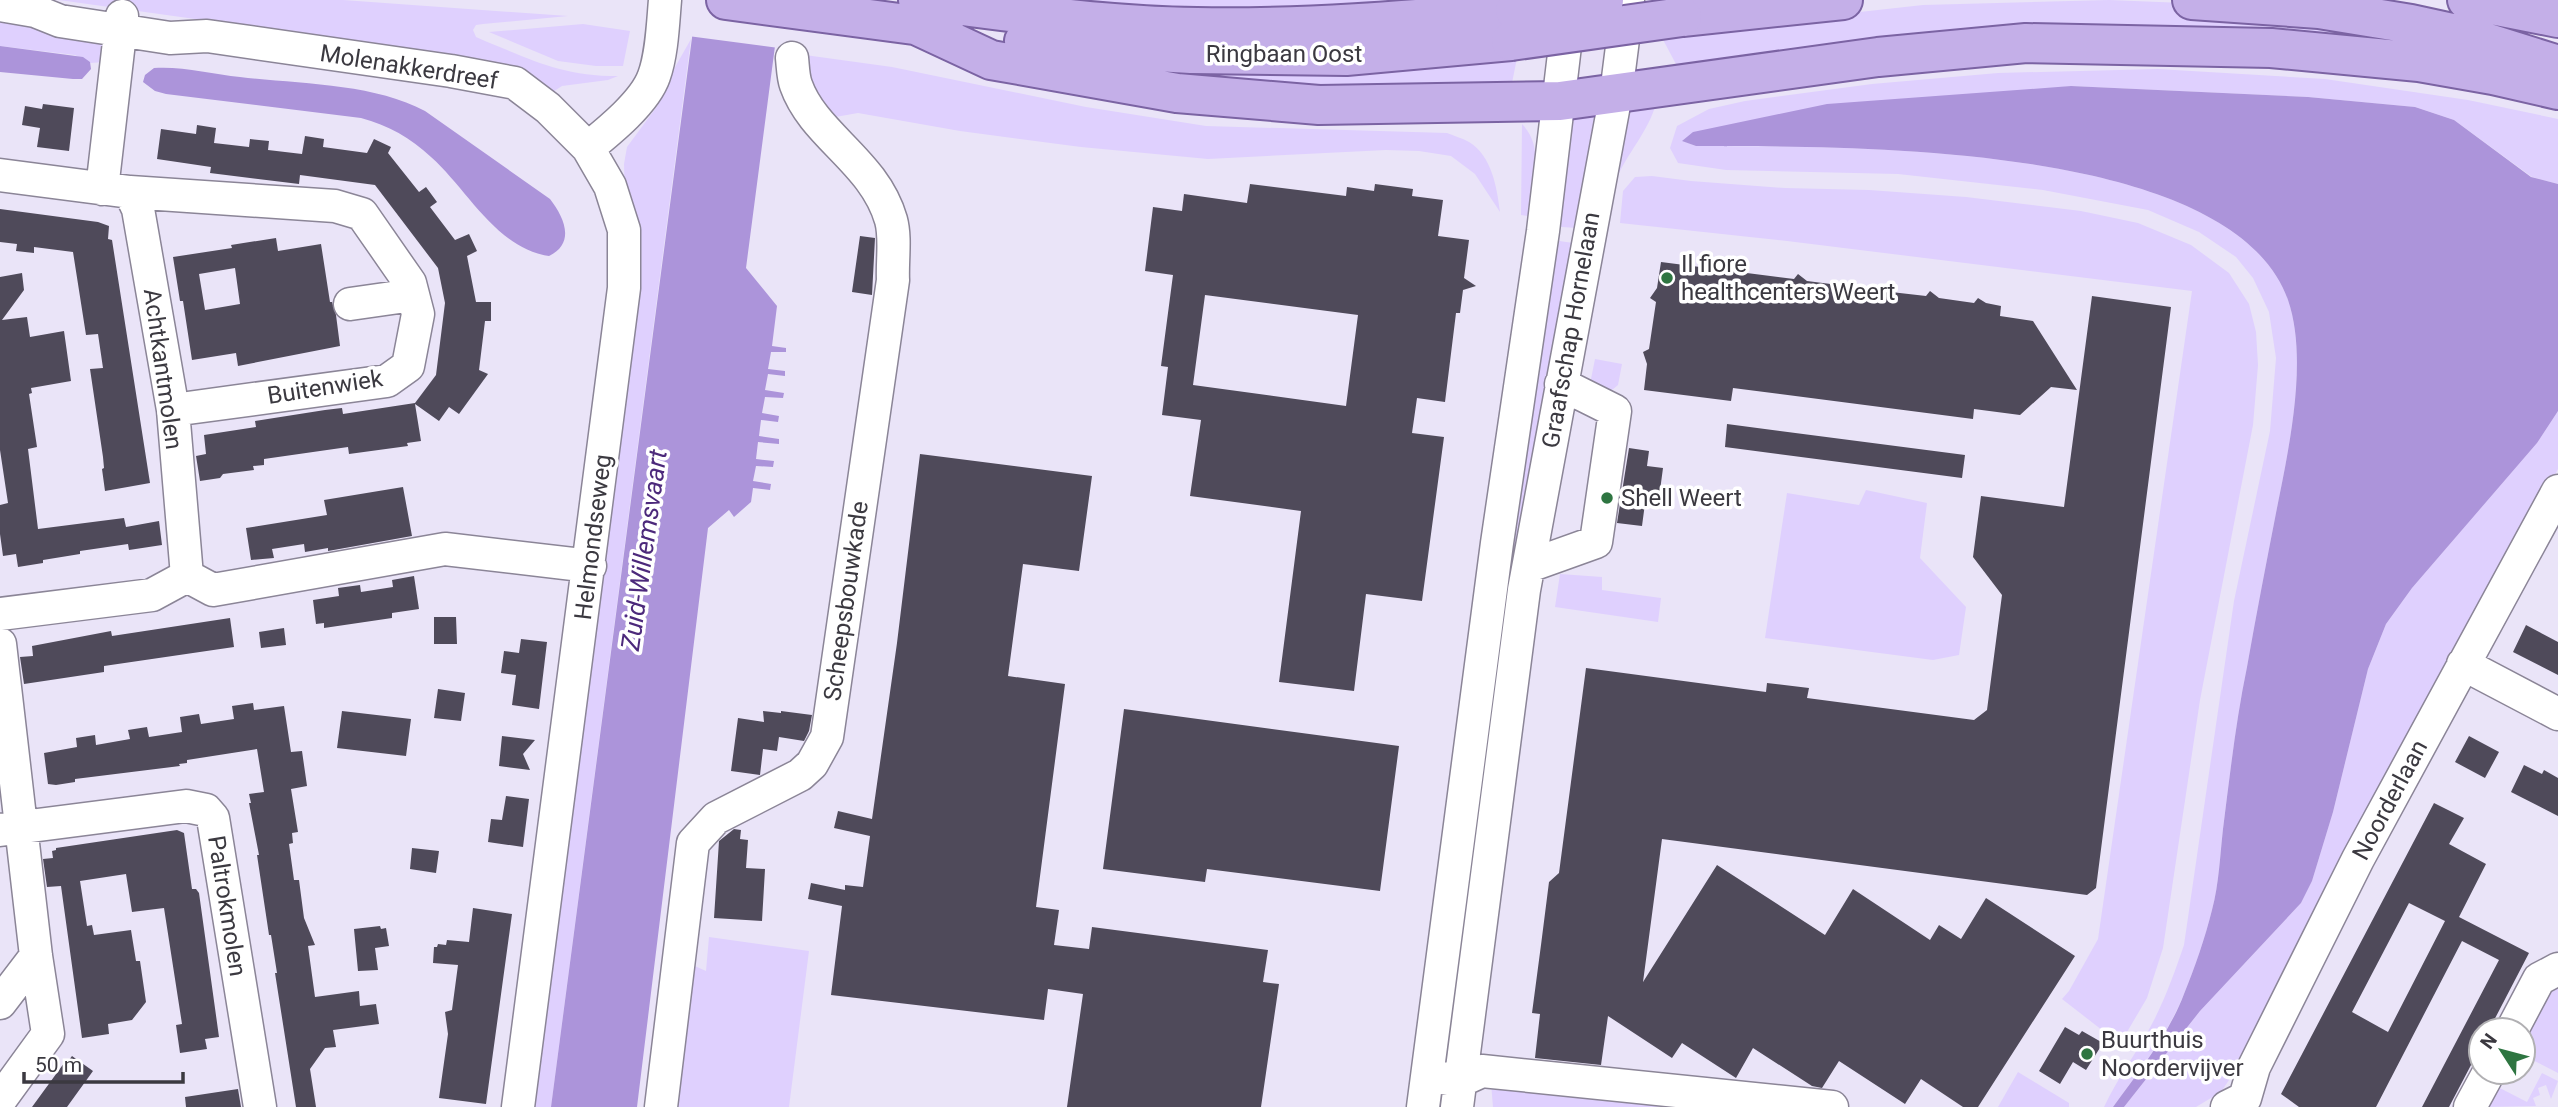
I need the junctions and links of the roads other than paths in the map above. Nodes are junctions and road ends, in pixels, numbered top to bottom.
1 (665, 0) edge
2 (726, 0) edge
3 (995, 0) edge
4 (1570, 0) edge
5 (1604, 0) edge
6 (1628, 0) edge
7 (1843, 0) edge
8 (2192, 0) edge
9 (2467, 0) edge
10 (0, 5) edge
11 (929, 8) edge
12 (2558, 18) edge
13 (122, 23) junction
14 (1513, 26) junction
15 (792, 58) dead end
16 (2558, 65) edge
17 (2558, 90) edge
18 (1616, 94) junction
19 (1559, 101) junction
20 (588, 148) junction
21 (0, 175) edge
22 (116, 190) junction
23 (413, 295) junction
24 (350, 304) dead end
25 (1561, 384) junction
26 (173, 410) junction
27 (2558, 491) edge
28 (590, 566) junction
29 (1529, 566) junction
30 (187, 576) junction
31 (0, 614) edge
32 (0, 645) edge
33 (1482, 656) junction
34 (1515, 660) junction
35 (2463, 664) junction
36 (2558, 714) edge
37 (11, 829) edge
38 (1447, 926) junction
39 (1480, 929) junction
40 (36, 956) junction
41 (2558, 969) edge
42 (0, 1003) edge
43 (2519, 1016) edge
44 (1427, 1076) junction
45 (2481, 1086) edge
46 (1458, 1094) edge
47 (0, 1100) edge
48 (2241, 1104) edge
49 (260, 1107) edge
50 (518, 1107) edge
51 (661, 1107) edge
52 (1423, 1107) edge
53 (1832, 1107) edge
54 (2470, 1107) edge

1 - 20 street
2 - 11 main road, Ringbaan Oost
3 - 11 main road
4 - 19 street, Graafschap Hornelaan
5 - 14 main road, Ringbaan Oost, bridge
6 - 18 street, Graafschap Hornelaan
7 - 14 main road, Ringbaan Oost, bridge
8 - 16 main road
9 - 12 main road
10 - 13 street, Molenakkerdreef
11 - 14 main road, Ringbaan Oost
11 - 19 main road
13 - 20 street, Molenakkerdreef
13 - 22 street, Achtkantmolen
15 - 51 street, Scheepsbouwkade
17 - 18 main road
18 - 19 main road
18 - 25 street, Graafschap Hornelaan
19 - 33 street, Graafschap Hornelaan
20 - 28 street, Helmondseweg
21 - 22 street
22 - 23 street, Buitenwiek
22 - 26 street, Achtkantmolen
23 - 24 street
23 - 26 street, Buitenwiek
25 - 29 street, Graafschap Hornelaan
25 - 29 street
26 - 30 street, Achtkantmolen
27 - 35 street, Noorderlaan
28 - 30 street
28 - 50 street, Helmondseweg
29 - 34 street, Graafschap Hornelaan
30 - 31 street
32 - 37 street
33 - 34 street
33 - 38 street, Graafschap Hornelaan
34 - 39 street, Graafschap Hornelaan
35 - 36 street
35 - 48 street, Noorderlaan
37 - 40 street
37 - 49 street, Paltrokmolen
38 - 39 street
38 - 44 street, Graafschap Hornelaan
39 - 46 street, Graafschap Hornelaan
40 - 42 street
40 - 47 street
41 - 43 street
44 - 46 street
44 - 52 street, Graafschap Hornelaan
45 - 54 street
46 - 53 street

